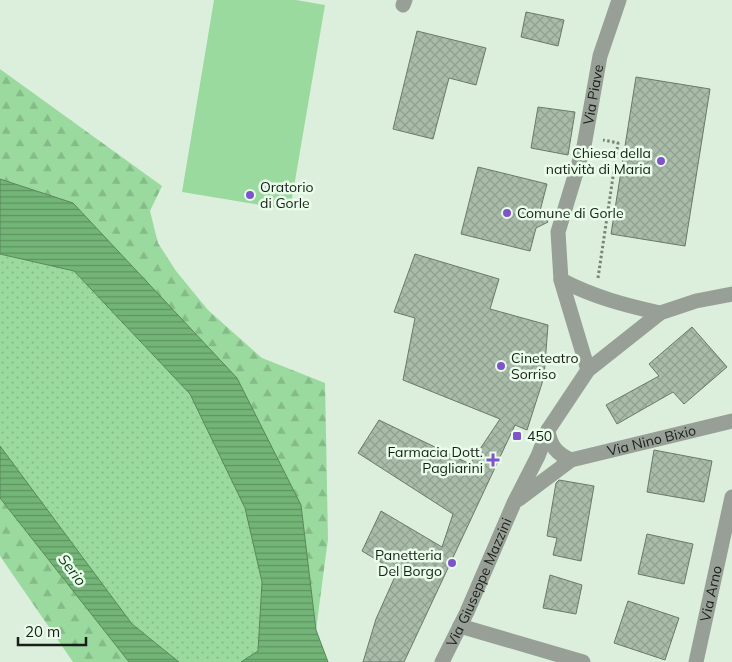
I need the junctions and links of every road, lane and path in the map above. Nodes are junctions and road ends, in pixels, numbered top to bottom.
1 (619, 0) edge
2 (600, 149) dead end
3 (598, 278) dead end
4 (561, 280) junction
5 (732, 294) edge
6 (660, 312) junction
7 (588, 370) junction
8 (732, 421) edge
9 (548, 430) junction
10 (571, 460) junction
11 (732, 497) edge
12 (514, 503) junction
13 (460, 626) junction
14 (442, 662) edge
15 (583, 662) edge
16 (696, 662) edge

1 - 4 street, Via Piave
2 - 3 path
4 - 6 street
4 - 7 street, Via Piave
5 - 6 street
6 - 7 street, Via Giuseppe Mazzini
7 - 9 street, Via Giuseppe Mazzini
8 - 10 street, Via Nino Bixio
9 - 10 street
9 - 12 street, Via Giuseppe Mazzini
10 - 12 street, Via Nino Bixio
11 - 16 street, Via Arno
12 - 13 street, Via Giuseppe Mazzini
13 - 14 street, Via Giuseppe Mazzini
13 - 15 street

